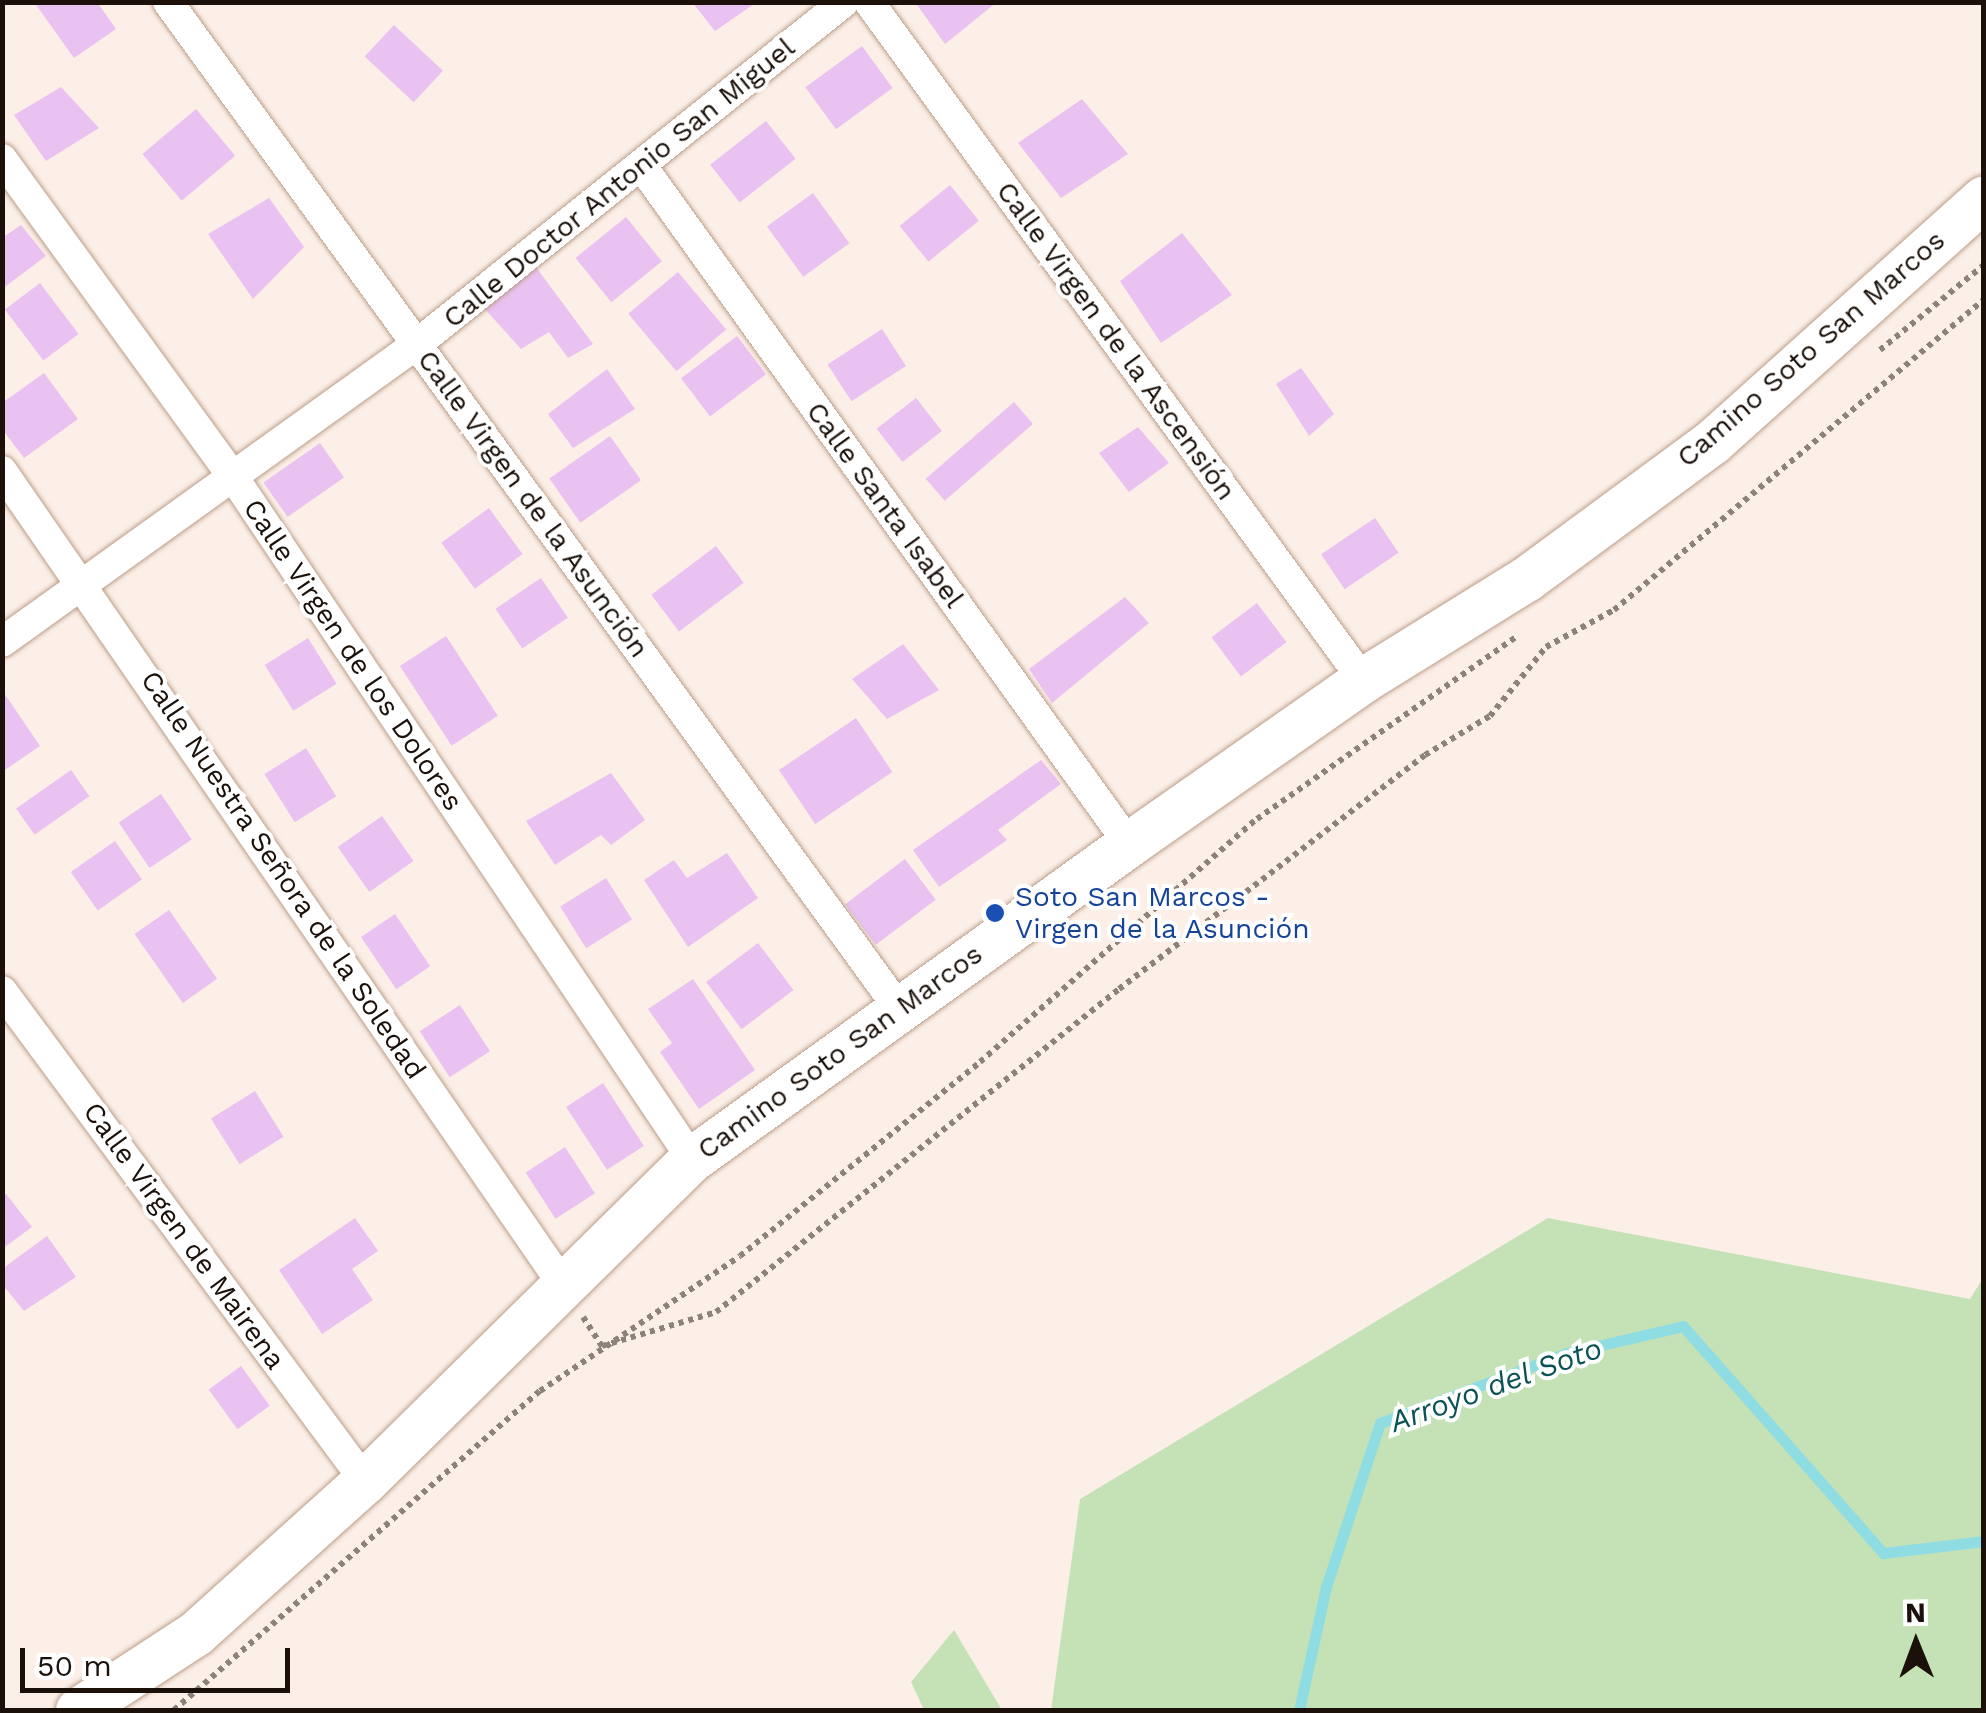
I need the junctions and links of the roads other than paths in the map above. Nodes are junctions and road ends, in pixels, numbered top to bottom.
1 (168, 2) edge
2 (844, 2) edge
3 (870, 2) edge
4 (2, 158) edge
5 (641, 166) junction
6 (1984, 198) edge
7 (417, 344) junction
8 (2, 471) edge
9 (234, 478) junction
10 (86, 585) junction
11 (2, 642) edge
12 (1363, 680) junction
13 (1129, 844) junction
14 (2, 990) edge
15 (898, 1006) junction
16 (692, 1160) junction
17 (561, 1282) junction
18 (365, 1481) junction
19 (78, 1710) edge

1 - 7 street, Calle Virgen de la Asunción
2 - 5 street, Calle Doctor Antonio San Miguel
3 - 12 street, Calle Virgen de la Ascensión
4 - 9 street, Calle Virgen de los Dolores
5 - 7 street, Calle Doctor Antonio San Miguel
5 - 13 street, Calle Santa Isabel
6 - 12 street, Camino Soto San Marcos
7 - 9 street, Calle Doctor Antonio San Miguel
7 - 15 street, Calle Virgen de la Asunción
8 - 10 street, Calle Nuestra Señora de la Soledad
9 - 10 street, Calle Doctor Antonio San Miguel
9 - 16 street, Calle Virgen de los Dolores
10 - 11 street, Calle Doctor Antonio San Miguel
10 - 17 street, Calle Nuestra Señora de la Soledad
12 - 13 street, Camino Soto San Marcos
13 - 15 street, Camino Soto San Marcos
14 - 18 street, Calle Virgen de Mairena
15 - 16 street, Camino Soto San Marcos
16 - 17 street, Camino Soto San Marcos
17 - 18 street, Camino Soto San Marcos
18 - 19 street, Camino Soto San Marcos

